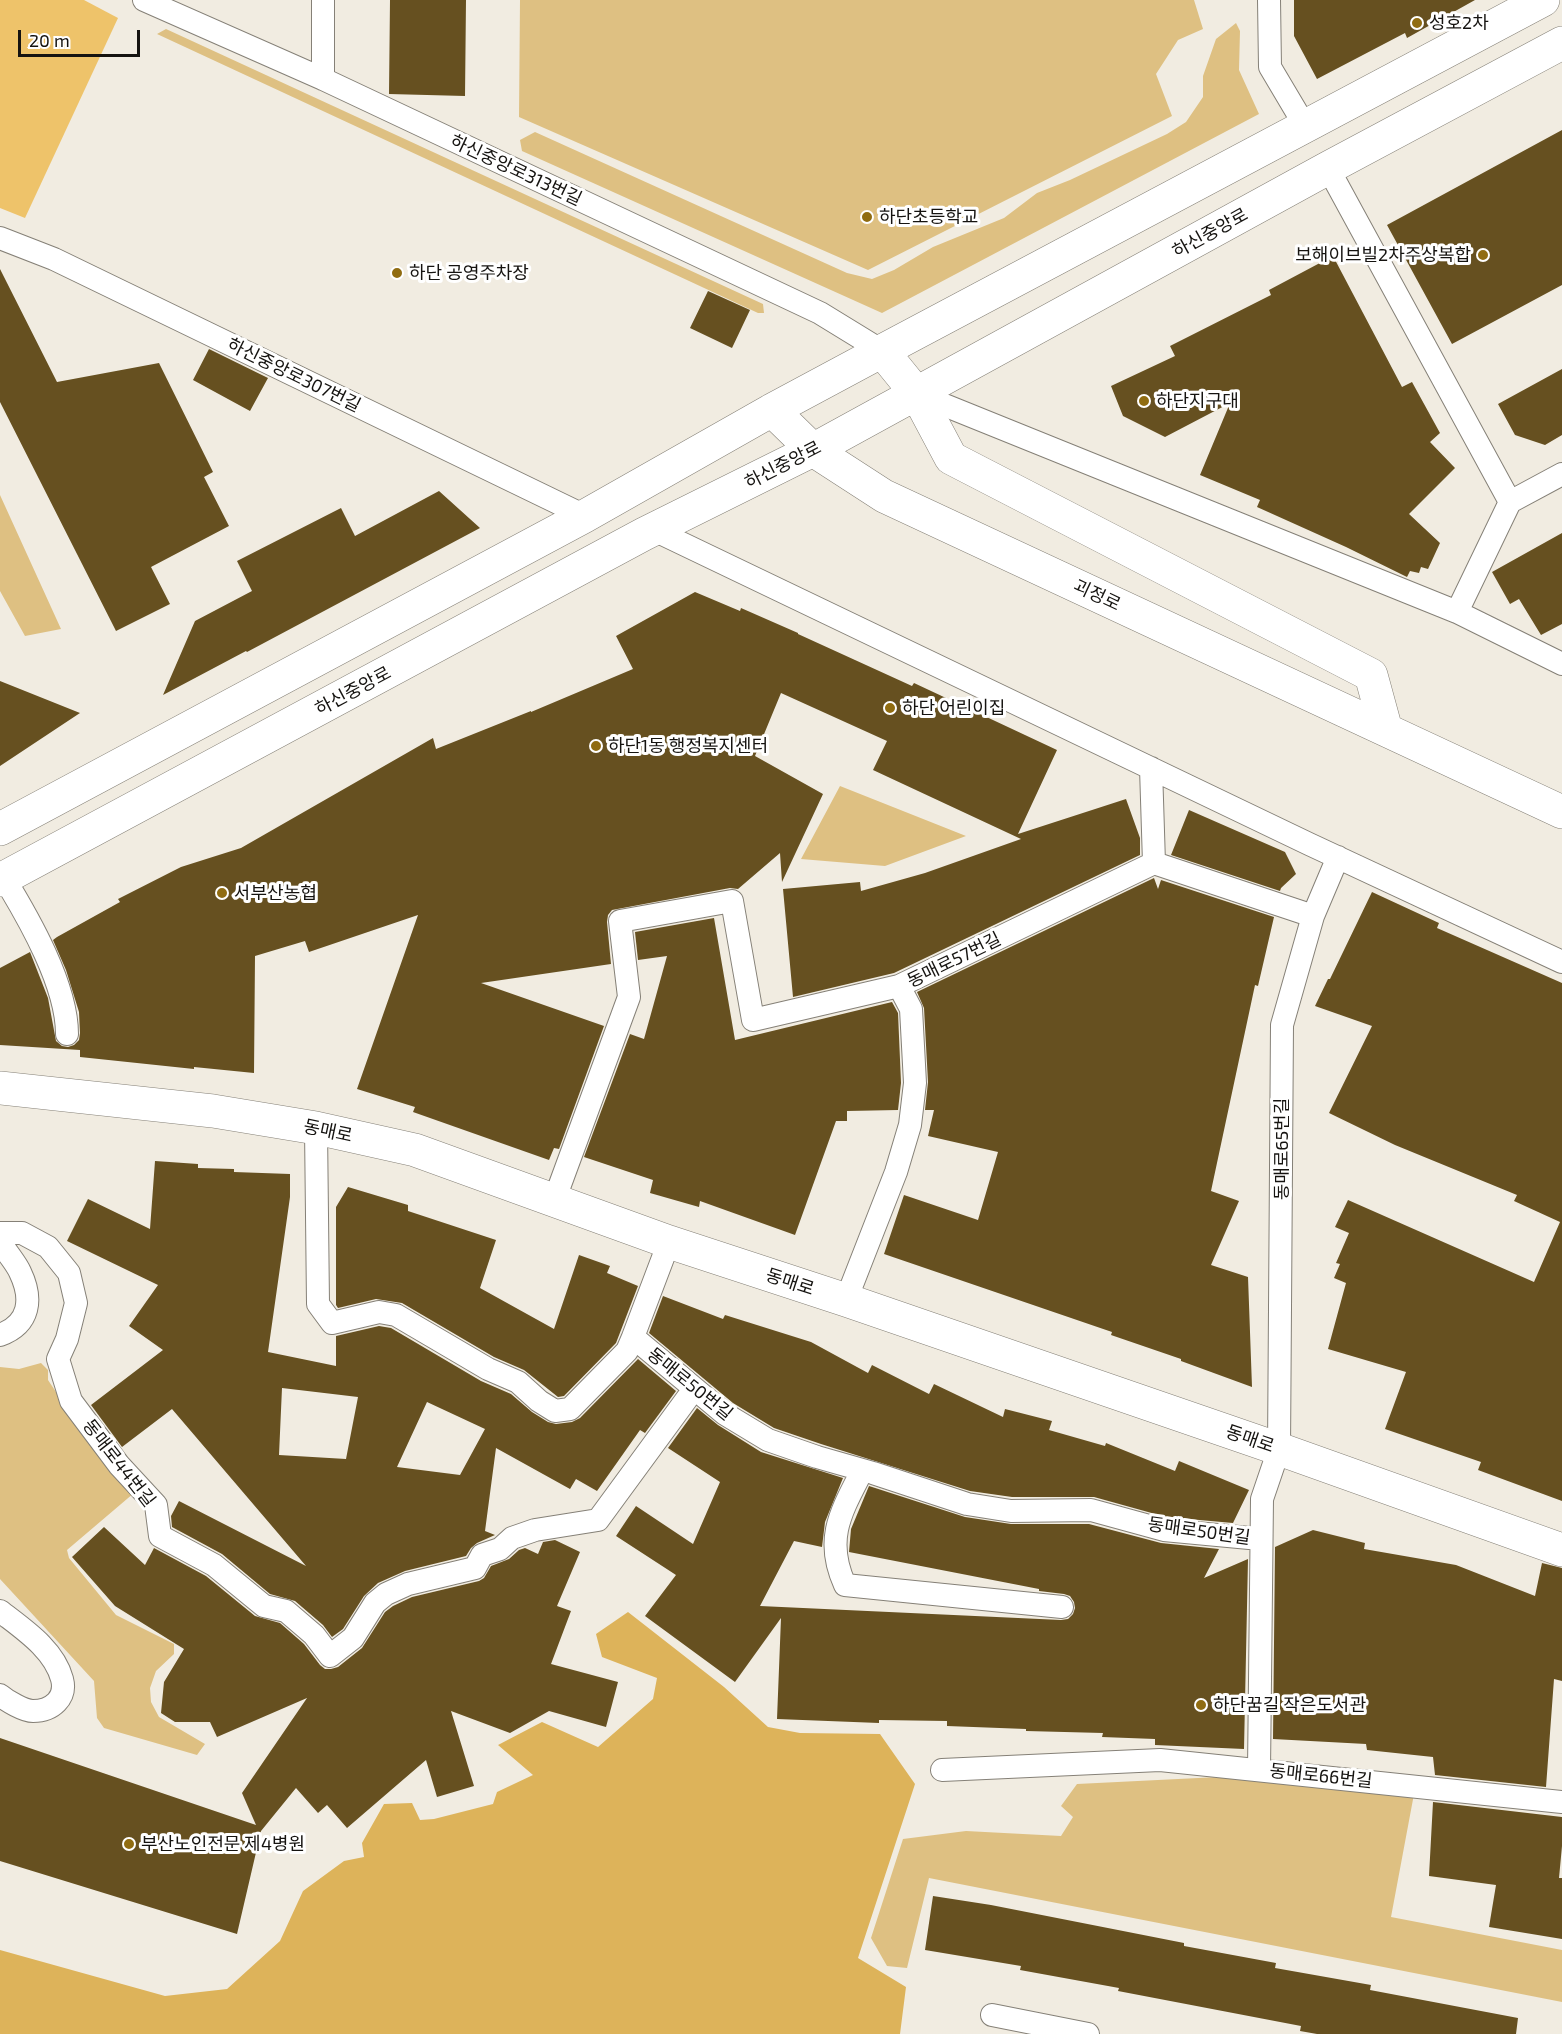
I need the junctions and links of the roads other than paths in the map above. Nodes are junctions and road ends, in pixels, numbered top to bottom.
1 (144, 0) edge
2 (323, 0) edge
3 (1269, 0) edge
4 (1544, 0) edge
5 (1562, 43) edge
6 (323, 80) junction
7 (1305, 126) junction
8 (1328, 168) junction
9 (0, 238) edge
10 (882, 351) junction
11 (917, 394) junction
12 (772, 410) junction
13 (813, 450) junction
14 (1562, 474) edge
15 (1510, 502) junction
16 (585, 516) junction
17 (654, 530) junction
18 (1456, 612) junction
19 (1562, 664) edge
20 (1386, 730) junction
21 (1151, 768) junction
22 (1562, 812) edge
23 (0, 829) edge
24 (1338, 858) junction
25 (1154, 863) junction
26 (2, 879) edge
27 (1313, 916) junction
28 (1562, 962) edge
29 (899, 986) junction
30 (67, 1034) dead end
31 (0, 1088) edge
32 (0, 1096) edge
33 (316, 1128) junction
34 (554, 1201) junction
35 (0, 1233) edge
36 (0, 1240) edge
37 (669, 1242) junction
38 (846, 1300) junction
39 (0, 1335) edge
40 (633, 1337) junction
41 (694, 1389) junction
42 (1279, 1449) junction
43 (862, 1471) junction
44 (1260, 1539) junction
45 (1562, 1550) edge
46 (1062, 1607) dead end
47 (0, 1611) edge
48 (0, 1695) edge
49 (942, 1770) dead end
50 (1259, 1770) junction
51 (1562, 1802) edge
52 (992, 2015) dead end
53 (1088, 2034) edge

1 - 6 lane, 하신중앙로313번길
2 - 6 lane
3 - 7 lane
4 - 7 street
5 - 8 street, 하신중앙로
6 - 10 lane, 하신중앙로313번길
7 - 8 street
7 - 10 street
8 - 11 street, 하신중앙로
8 - 15 lane
9 - 16 lane, 하신중앙로307번길
10 - 11 street
10 - 12 street
11 - 13 street, 하신중앙로
11 - 18 lane
11 - 20 street
12 - 13 street, 괴정로
12 - 16 street
13 - 17 street, 하신중앙로
13 - 20 street, 괴정로
14 - 15 lane
15 - 18 lane
16 - 23 street
17 - 21 lane
17 - 26 street, 하신중앙로
18 - 19 lane
20 - 22 street, 괴정로
21 - 24 lane
21 - 25 lane
24 - 27 lane, 동매로65번길
24 - 28 lane
25 - 27 lane
25 - 29 lane, 동매로57번길
26 - 30 lane
27 - 42 lane, 동매로65번길
29 - 34 lane
29 - 38 lane, 동매로57번길
31 - 32 lane
31 - 33 street, 동매로
33 - 34 street, 동매로
33 - 40 lane, 동매로50번길
34 - 37 street, 동매로
35 - 41 lane, 동매로44번길
36 - 39 lane
37 - 38 street, 동매로
37 - 40 lane
38 - 42 street, 동매로
40 - 41 lane, 동매로50번길
41 - 43 lane, 동매로50번길
42 - 44 lane, 동매로66번길
42 - 45 street, 동매로
43 - 44 lane, 동매로50번길
43 - 46 lane
44 - 50 lane, 동매로66번길
47 - 48 lane
49 - 50 lane
50 - 51 lane, 동매로66번길
52 - 53 lane

